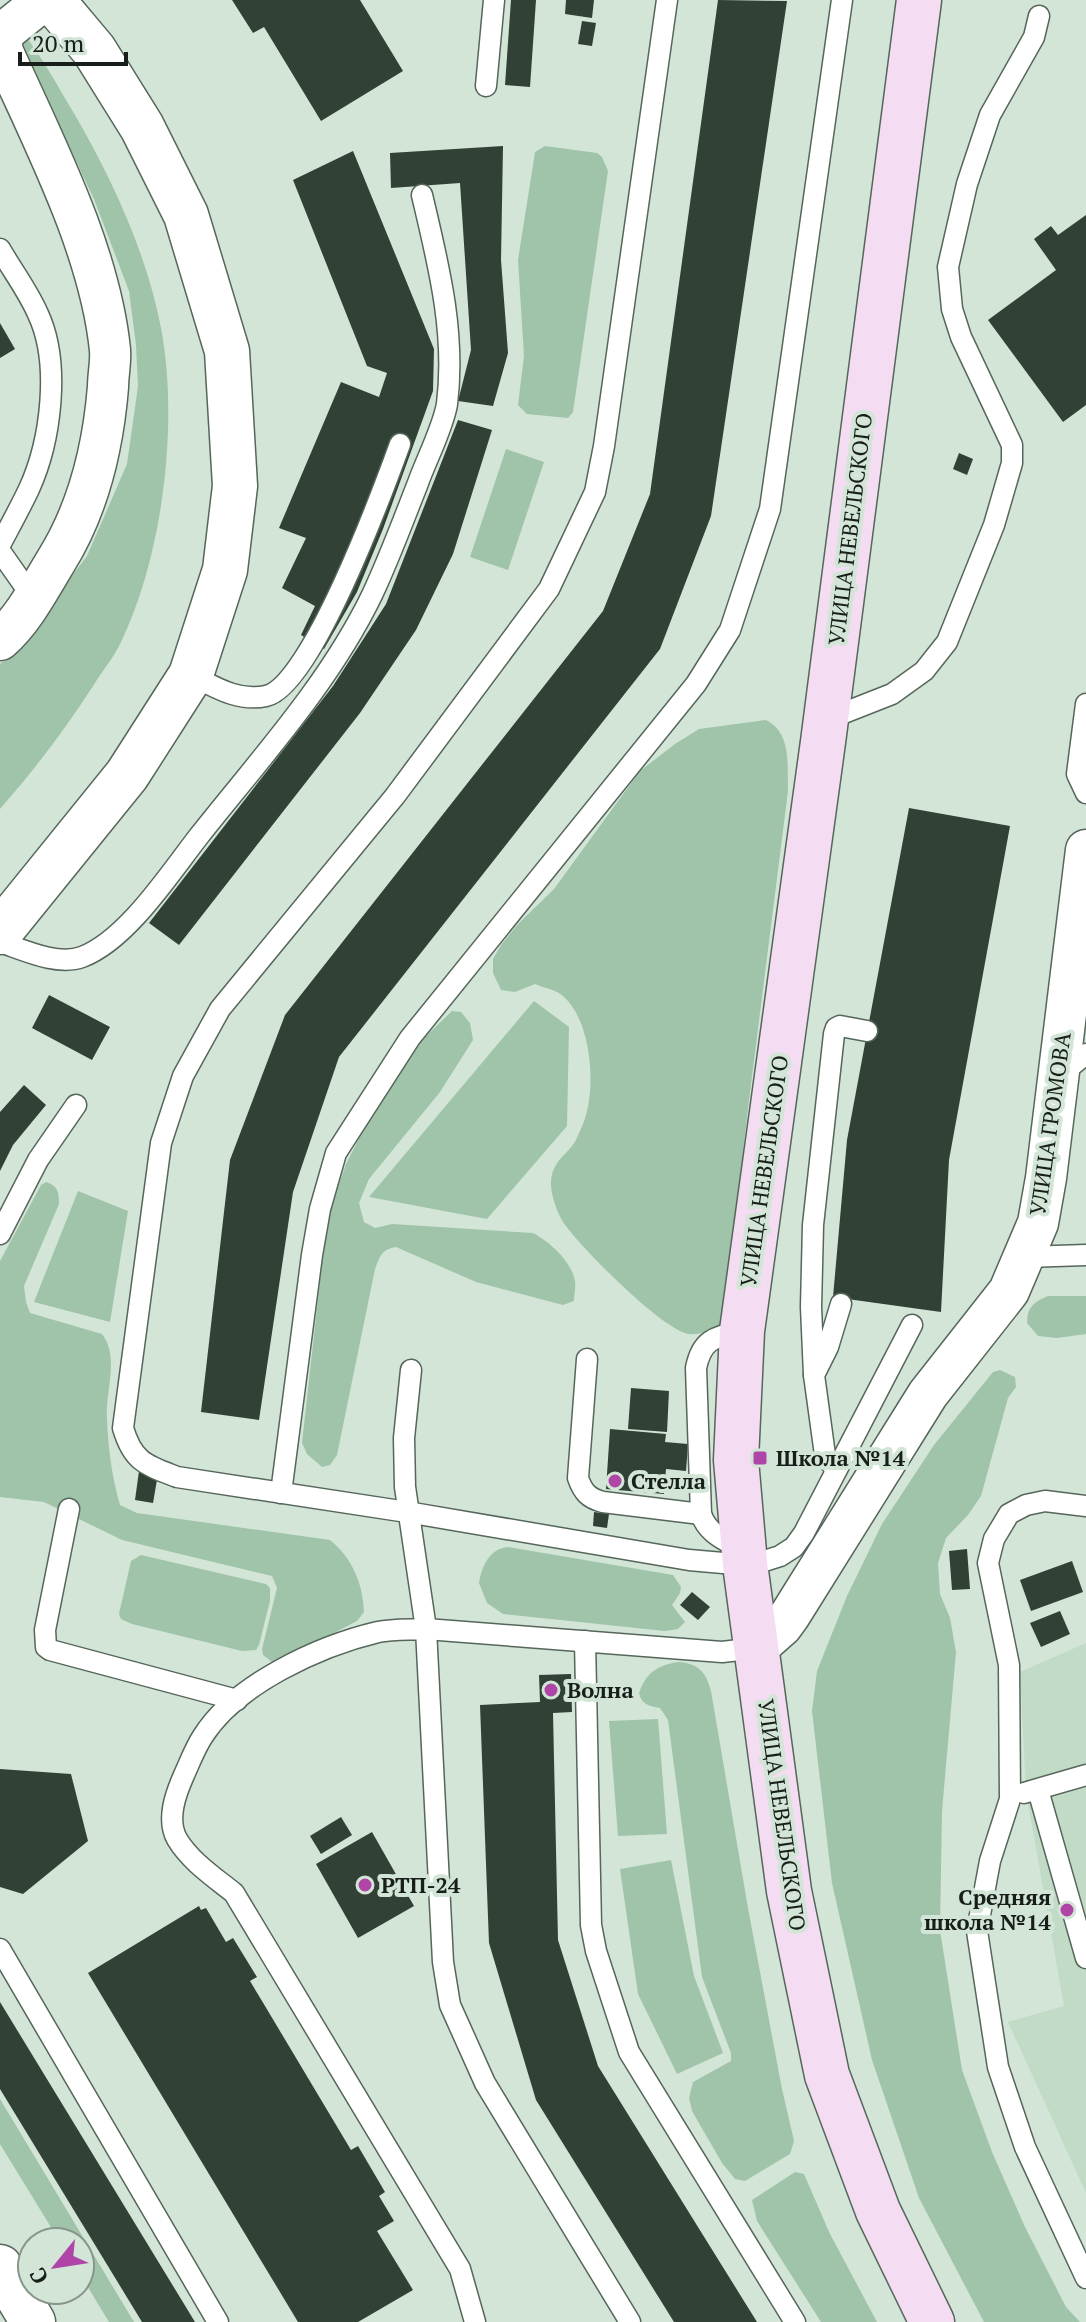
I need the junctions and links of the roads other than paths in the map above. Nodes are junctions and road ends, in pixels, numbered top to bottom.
1 (44, 0) edge
2 (52, 0) edge
3 (494, 0) edge
4 (667, 0) edge
5 (842, 0) edge
6 (919, 0) edge
7 (1039, 16) dead end
8 (0, 38) edge
9 (486, 86) dead end
10 (422, 195) dead end
11 (0, 249) edge
12 (400, 444) dead end
13 (0, 545) edge
14 (0, 551) edge
15 (33, 598) junction
16 (0, 640) edge
17 (191, 675) junction
18 (1086, 704) edge
19 (826, 720) junction
20 (1086, 793) edge
21 (1086, 850) edge
22 (0, 932) edge
23 (0, 942) edge
24 (867, 1031) dead end
25 (1072, 1066) edge
26 (76, 1105) dead end
27 (0, 1234) edge
28 (1086, 1255) edge
29 (1025, 1257) junction
30 (841, 1304) dead end
31 (912, 1325) dead end
32 (742, 1331) junction
33 (587, 1359) dead end
34 (411, 1370) dead end
35 (814, 1375) junction
36 (836, 1470) junction
37 (281, 1493) junction
38 (1086, 1506) edge
39 (69, 1509) dead end
40 (407, 1512) junction
41 (701, 1514) junction
42 (744, 1556) junction
43 (426, 1629) junction
44 (585, 1641) junction
45 (757, 1648) junction
46 (237, 1700) junction
47 (1086, 1775) edge
48 (1038, 1790) junction
49 (1010, 1799) junction
50 (0, 1949) edge
51 (1086, 1958) edge
52 (0, 2267) edge
53 (1086, 2278) edge
54 (33, 2322) edge
55 (218, 2322) edge
56 (475, 2322) edge
57 (630, 2322) edge
58 (795, 2322) edge
59 (932, 2322) edge

1 - 8 street
2 - 17 street
3 - 9 lane
4 - 37 lane
5 - 37 lane
6 - 19 main road, УЛИЦА НЕВЕЛЬСКОГО
7 - 19 lane
8 - 15 street
10 - 23 lane
11 - 13 lane
12 - 17 lane
14 - 15 lane
15 - 16 street
17 - 22 street
18 - 20 lane
19 - 32 main road, УЛИЦА НЕВЕЛЬСКОГО
21 - 25 street, УЛИЦА ГРОМОВА
24 - 35 lane
25 - 29 street, УЛИЦА ГРОМОВА
26 - 27 lane
28 - 29 lane
29 - 45 street, УЛИЦА ГРОМОВА
30 - 35 lane
31 - 36 lane
32 - 41 lane
32 - 42 main road, УЛИЦА НЕВЕЛЬСКОГО
33 - 41 lane
34 - 40 lane
35 - 36 lane
36 - 42 lane
37 - 40 lane
38 - 49 lane
39 - 46 lane
40 - 42 lane
40 - 43 lane
41 - 42 lane
42 - 45 main road, УЛИЦА НЕВЕЛЬСКОГО
43 - 44 lane
43 - 46 lane
43 - 57 lane
44 - 45 lane
44 - 58 lane
45 - 59 main road, УЛИЦА НЕВЕЛЬСКОГО
46 - 56 lane
47 - 48 lane
48 - 49 lane
48 - 51 lane
49 - 53 lane
50 - 55 lane
52 - 54 street

